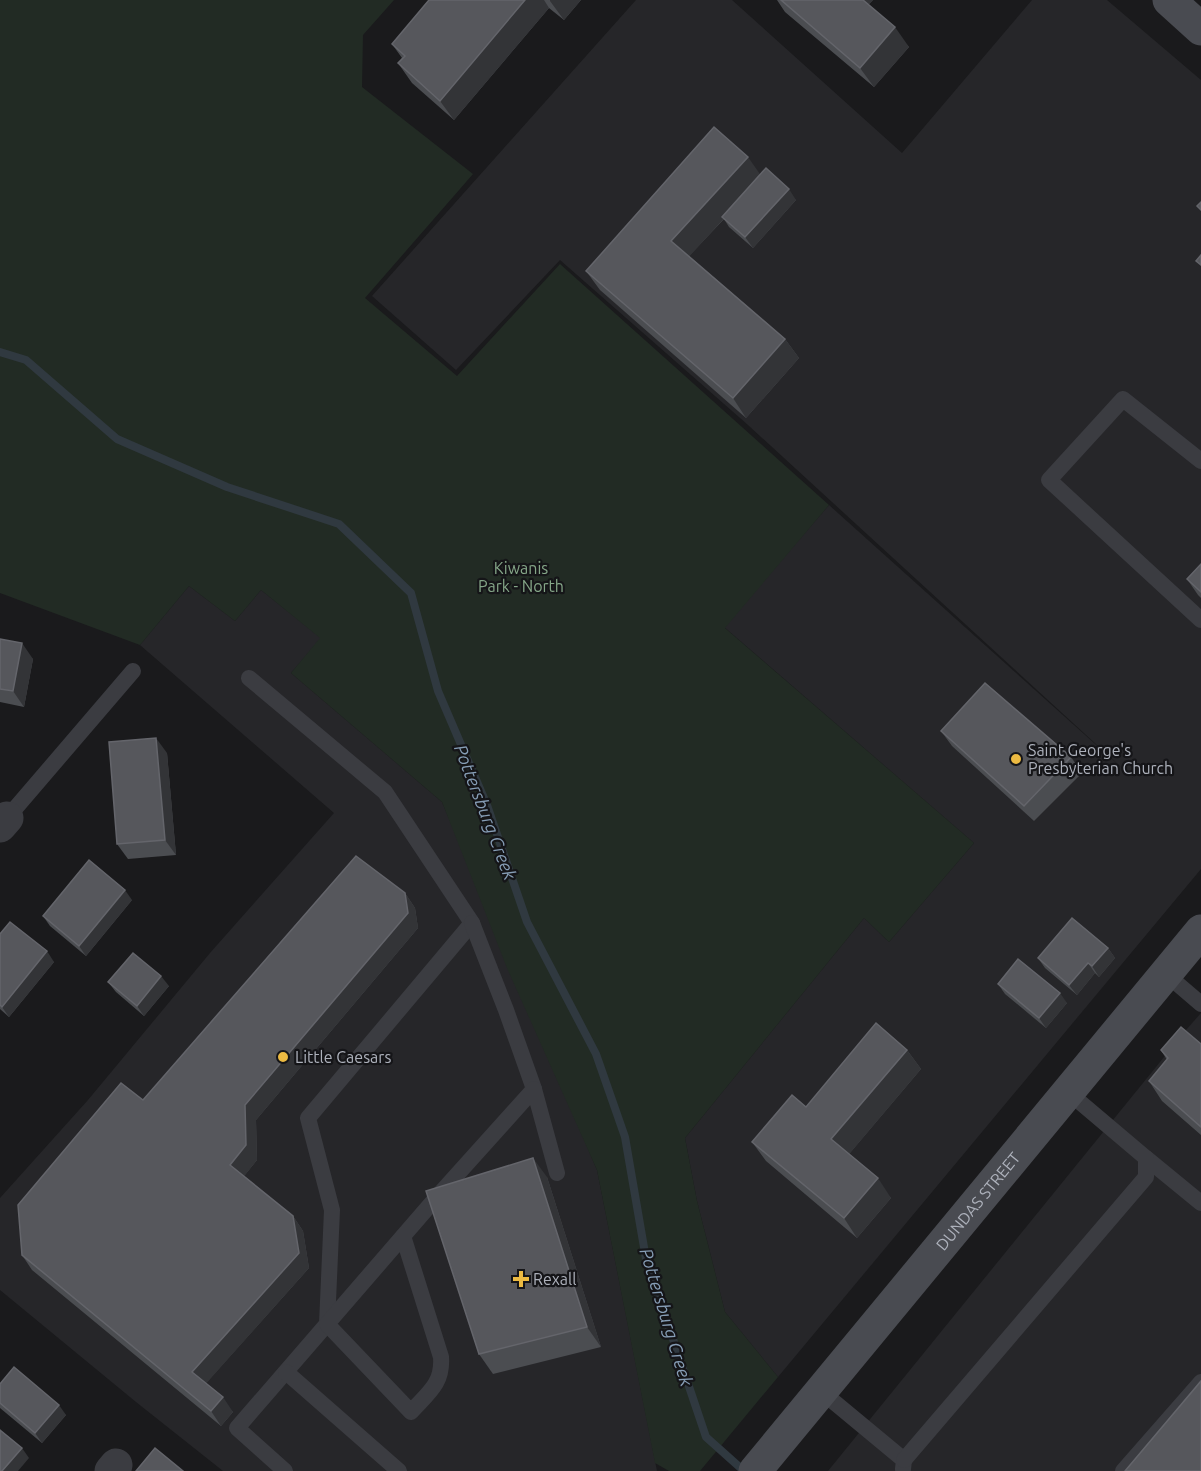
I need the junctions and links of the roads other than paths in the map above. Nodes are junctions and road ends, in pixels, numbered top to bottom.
1 (1169, 0) edge
2 (1201, 29) edge
3 (1201, 461) edge
4 (1201, 620) edge
5 (133, 672) dead end
6 (249, 678) dead end
7 (3, 822) edge
8 (472, 923) junction
9 (1201, 932) edge
10 (1166, 974) junction
11 (1201, 1004) edge
12 (534, 1089) junction
13 (1068, 1092) junction
14 (1146, 1158) junction
15 (557, 1173) dead end
16 (1201, 1203) edge
17 (403, 1236) junction
18 (327, 1324) junction
19 (286, 1372) junction
20 (1201, 1382) edge
21 (822, 1392) junction
22 (904, 1465) edge
23 (285, 1471) edge
24 (399, 1471) edge
25 (755, 1471) edge
26 (1123, 1471) edge

1 - 2 main road
3 - 4 lane
5 - 7 lane
6 - 8 lane
8 - 12 lane
8 - 18 lane
9 - 10 main road, DUNDAS STREET
10 - 11 lane
10 - 13 main road, DUNDAS STREET
12 - 15 lane
12 - 17 lane
13 - 14 lane
13 - 21 main road, DUNDAS STREET
14 - 16 lane
14 - 22 lane
17 - 18 lane
17 - 18 lane
18 - 19 lane
19 - 23 lane
19 - 24 lane
20 - 26 lane
21 - 22 lane
21 - 25 main road, DUNDAS STREET

